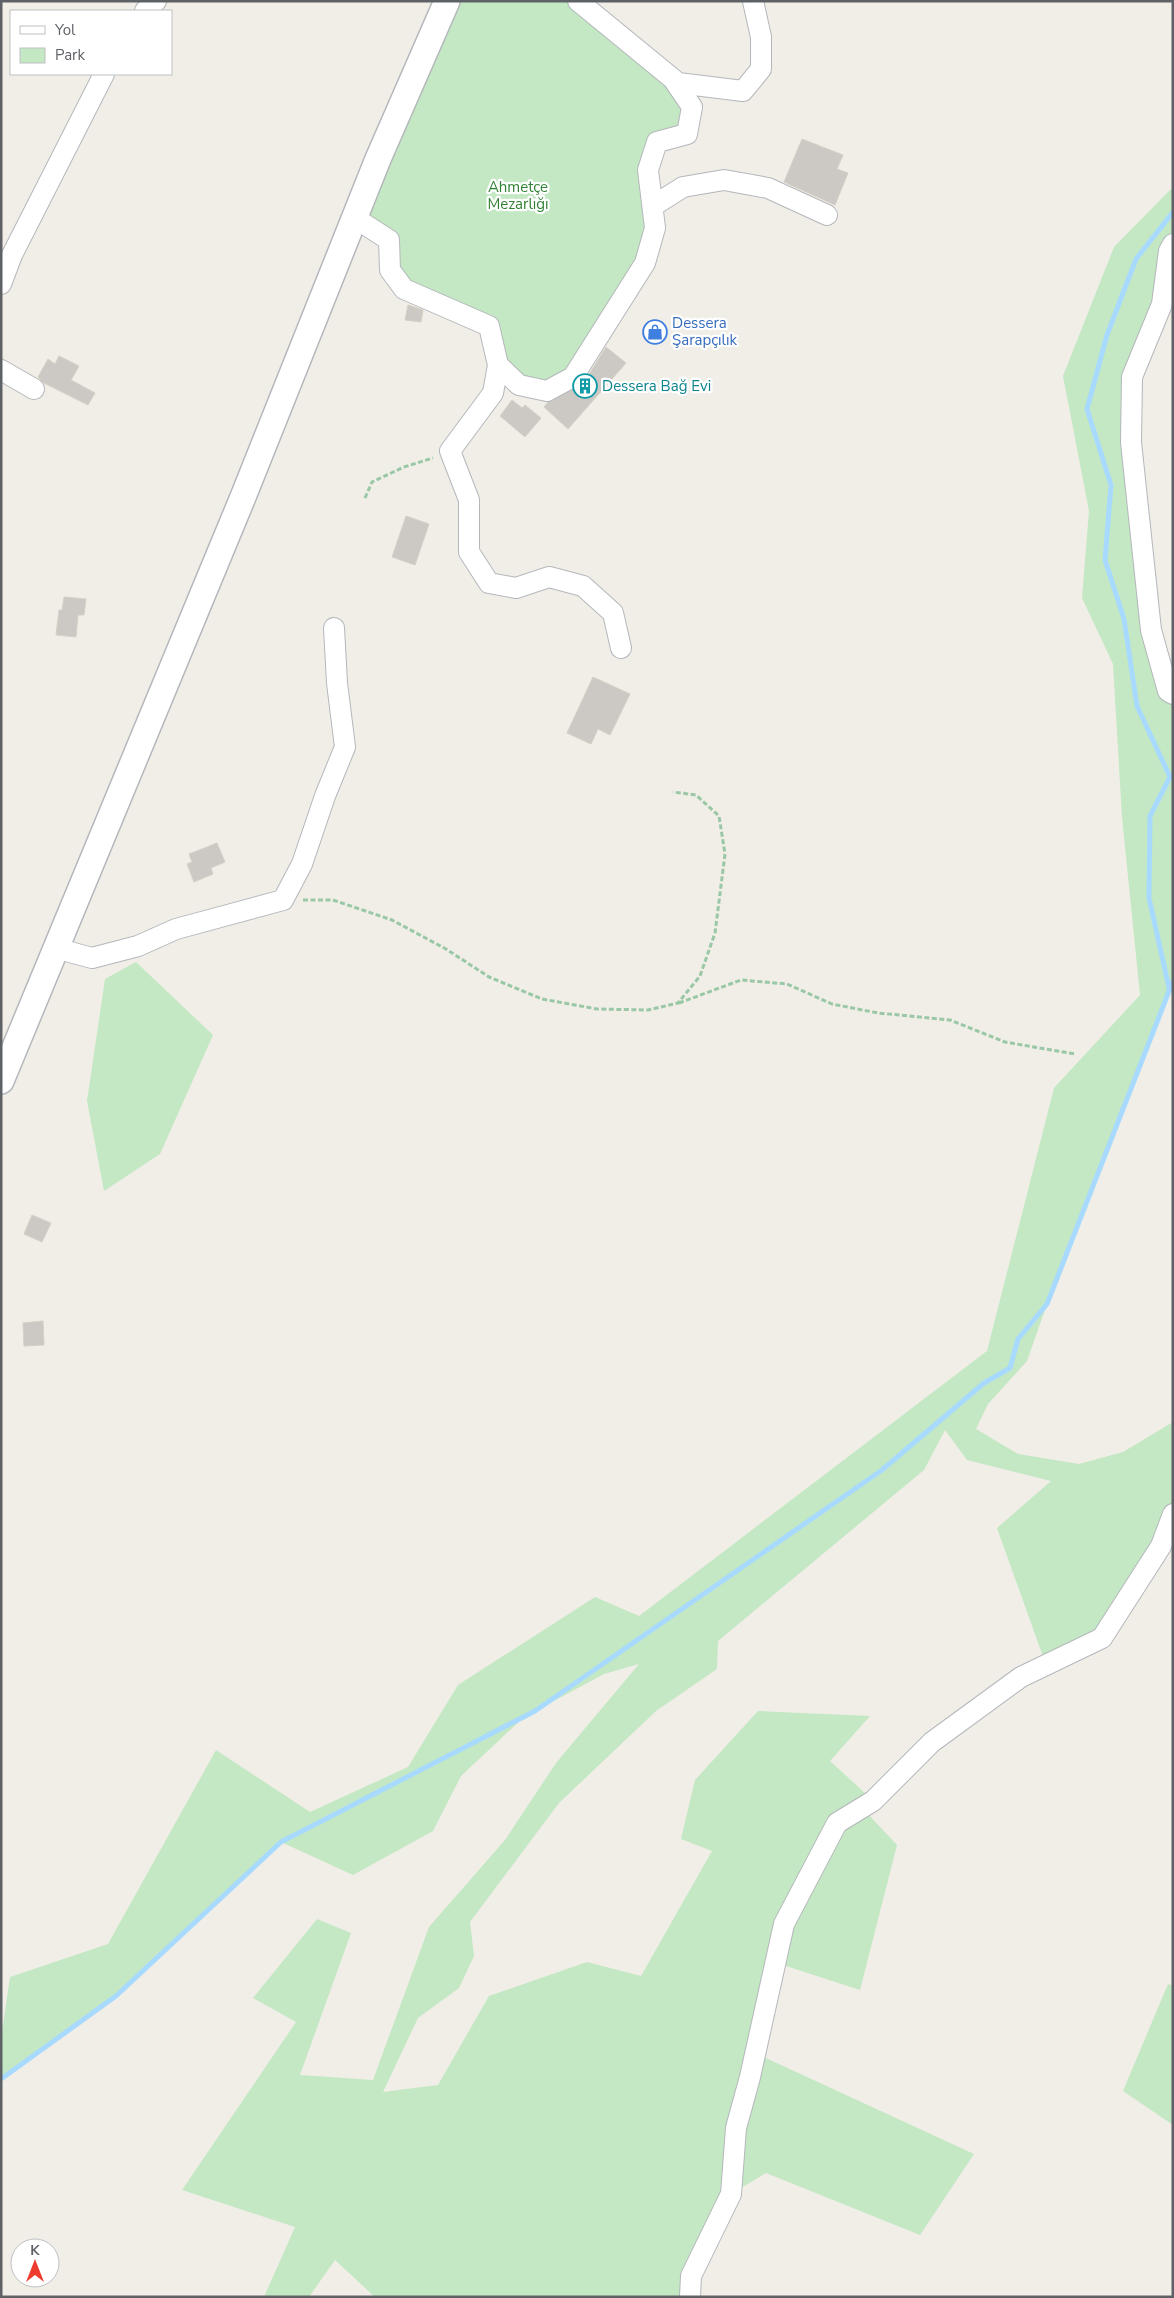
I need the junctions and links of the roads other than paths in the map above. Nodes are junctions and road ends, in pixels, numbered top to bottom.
1 (156, 1) edge
2 (447, 1) edge
3 (578, 1) edge
4 (753, 1) edge
5 (146, 10) edge
6 (103, 75) edge
7 (673, 79) junction
8 (652, 206) junction
9 (827, 215) dead end
10 (355, 218) junction
11 (1173, 244) edge
12 (1, 284) edge
13 (498, 365) junction
14 (1, 370) edge
15 (34, 389) dead end
16 (334, 628) dead end
17 (621, 648) dead end
18 (1173, 694) edge
19 (55, 948) junction
20 (1, 1081) edge
21 (1173, 1514) edge
22 (690, 2297) edge

1 - 5 street
2 - 10 street
3 - 7 street
4 - 7 street
6 - 12 street
7 - 8 street
8 - 9 street
8 - 13 street
10 - 13 street
10 - 19 street
11 - 18 street
13 - 17 street
14 - 15 street
16 - 19 street
19 - 20 street
21 - 22 street

